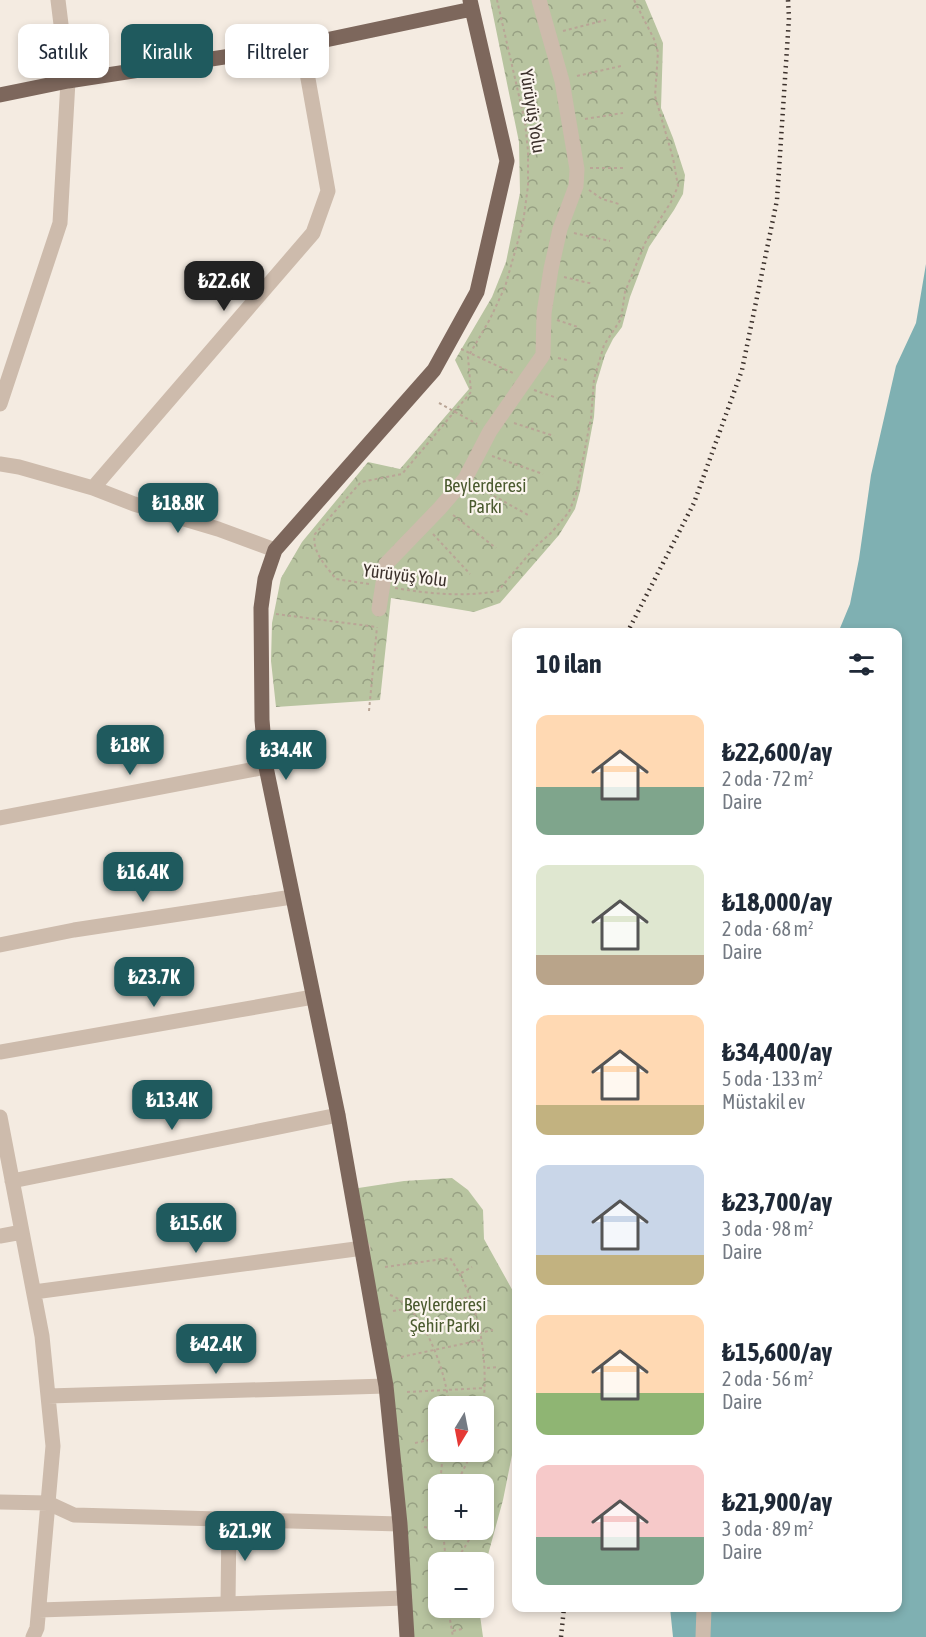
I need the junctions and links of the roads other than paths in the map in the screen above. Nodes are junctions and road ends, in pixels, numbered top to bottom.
1 (58, 0) edge
2 (539, 0) edge
3 (471, 4) edge
4 (329, 38) edge
5 (225, 57) edge
6 (308, 78) edge
7 (68, 81) junction
8 (0, 95) edge
9 (0, 404) edge
10 (0, 464) edge
11 (93, 488) junction
12 (274, 550) junction
13 (379, 609) road end
14 (266, 766) junction
15 (0, 818) edge
16 (292, 897) junction
17 (0, 945) edge
18 (313, 997) junction
19 (0, 1052) edge
20 (338, 1115) junction
21 (0, 1117) edge
22 (2, 1136) edge
23 (12, 1181) junction
24 (22, 1232) junction
25 (0, 1236) edge
26 (363, 1248) junction
27 (34, 1292) junction
28 (386, 1386) junction
29 (48, 1396) junction
30 (0, 1502) edge
31 (48, 1503) junction
32 (229, 1519) junction
33 (400, 1524) junction
34 (405, 1598) junction
35 (228, 1604) junction
36 (39, 1610) junction
37 (704, 1612) edge
38 (33, 1637) edge
39 (407, 1637) edge
40 (704, 1637) edge

1 - 7 street
2 - 13 street
3 - 4 main road
3 - 12 main road
5 - 7 main road
6 - 11 street
7 - 8 main road
7 - 9 street
10 - 11 street
11 - 12 street
12 - 14 main road
14 - 15 street
14 - 16 main road
16 - 17 street
16 - 18 main road
18 - 19 street
18 - 20 main road
20 - 23 street
20 - 26 main road
21 - 22 street
22 - 23 street
23 - 24 street
24 - 25 street
24 - 27 street
26 - 27 street
26 - 28 main road
27 - 29 street
28 - 29 street
28 - 33 main road
29 - 31 street
30 - 31 street
31 - 32 street
31 - 36 street
32 - 33 street
32 - 35 street
33 - 34 main road
34 - 35 street
34 - 39 main road
35 - 36 street
36 - 38 street
37 - 40 street

